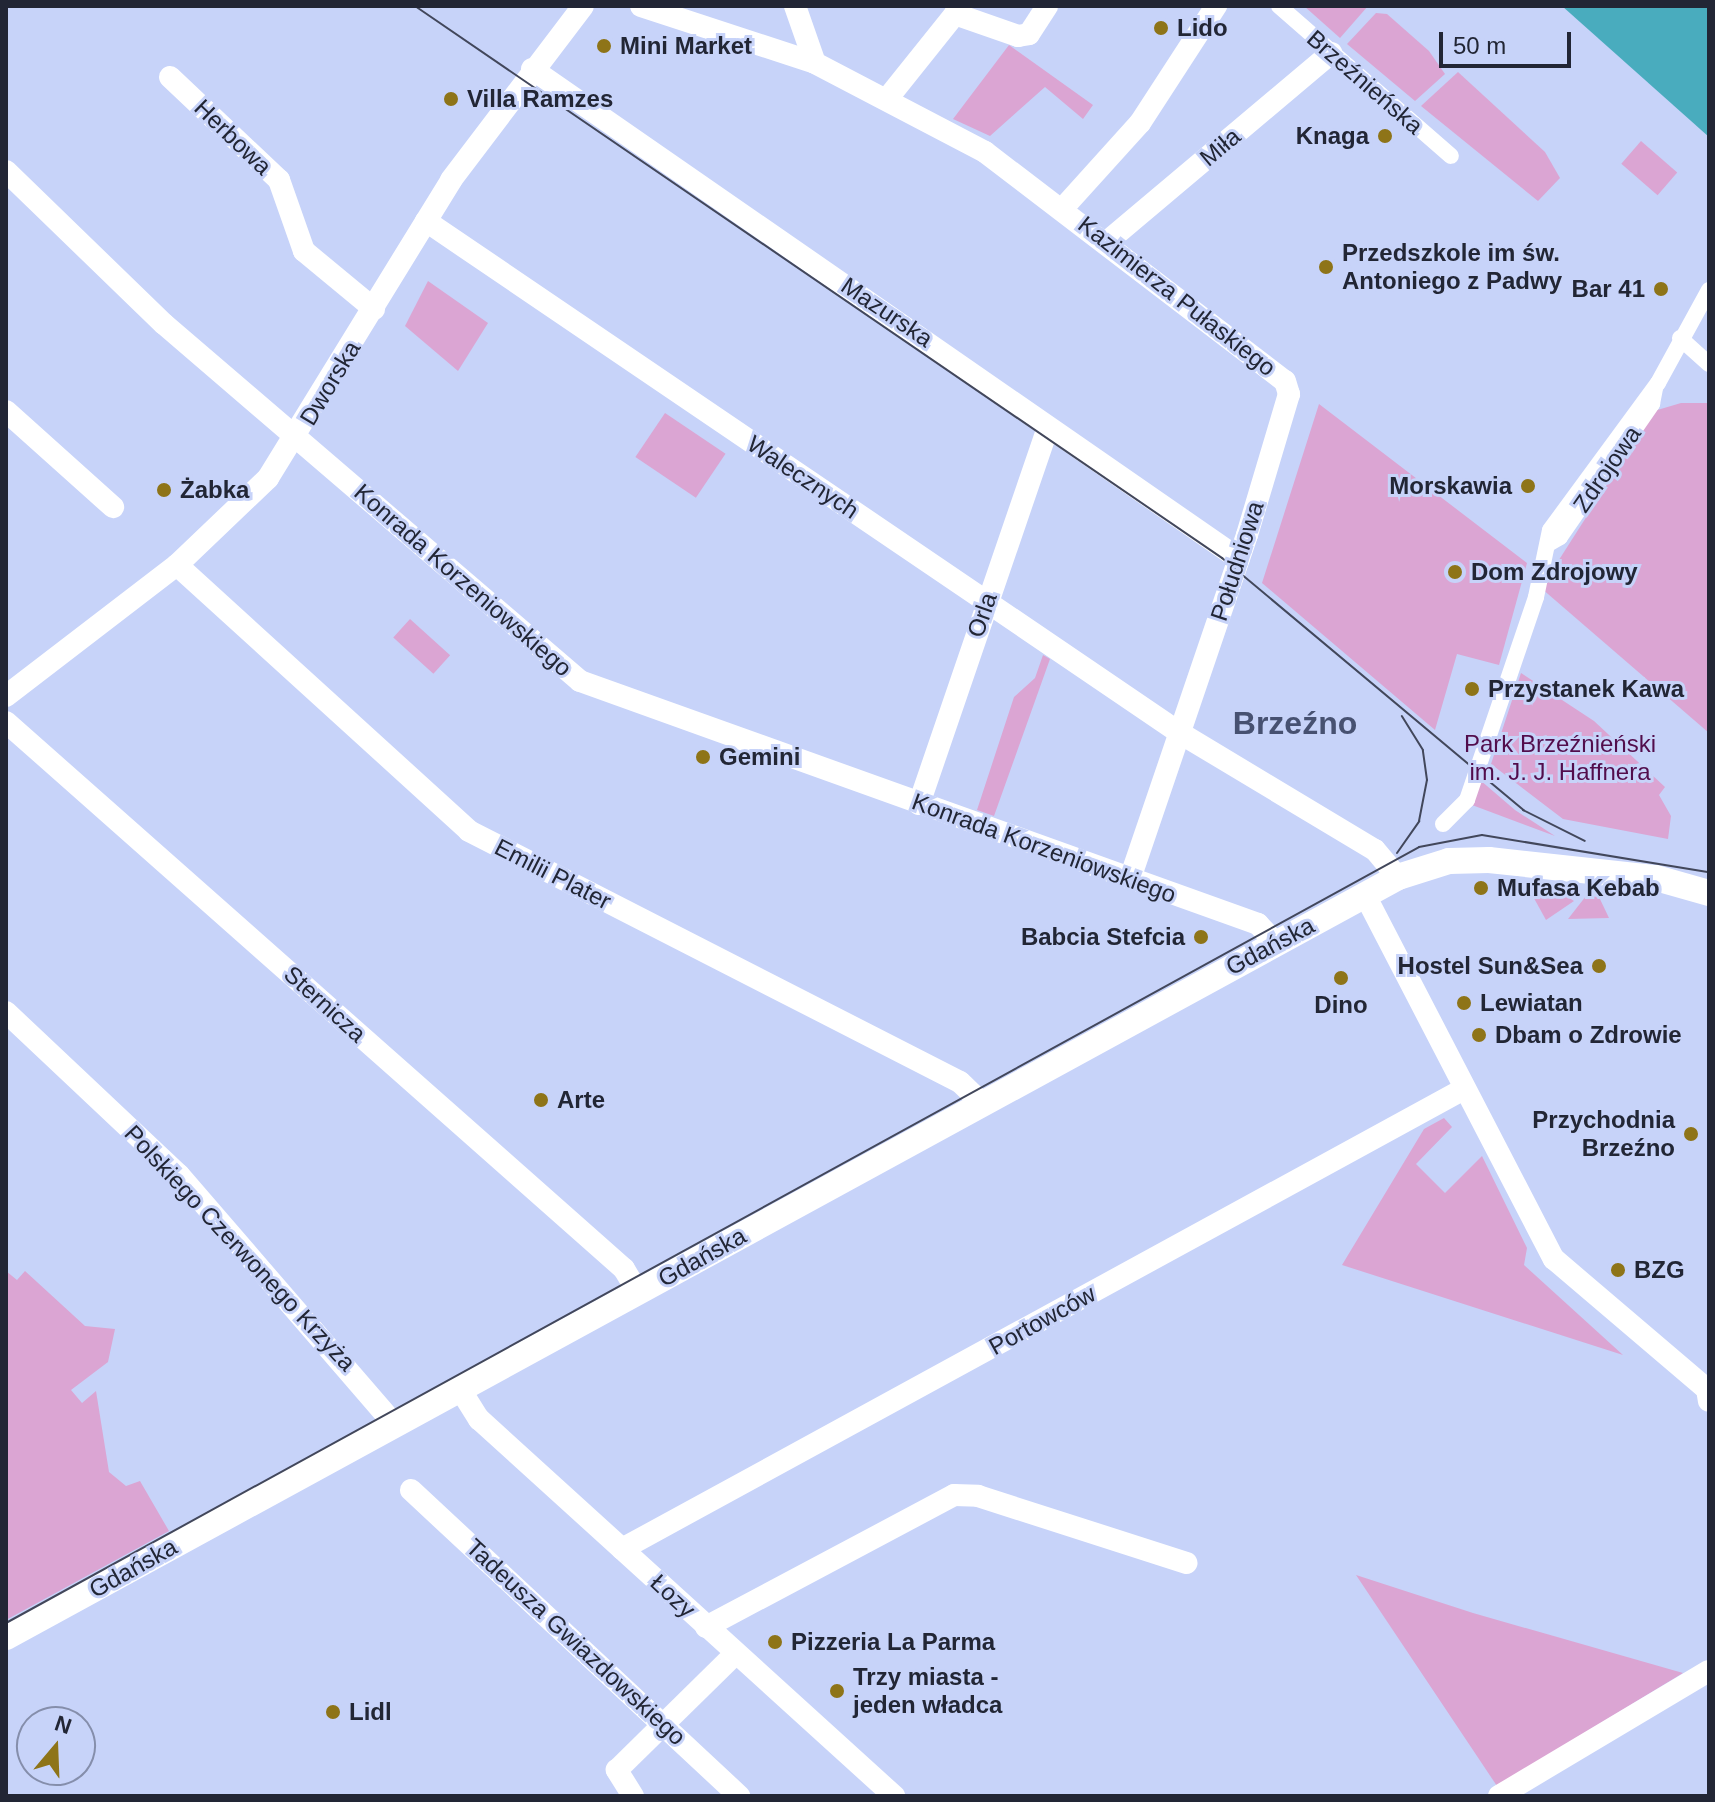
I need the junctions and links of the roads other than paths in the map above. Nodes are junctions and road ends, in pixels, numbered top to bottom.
1 (583, 6) edge
2 (641, 6) edge
3 (795, 6) edge
4 (1047, 6) edge
5 (1216, 6) edge
6 (1279, 6) edge
7 (1331, 53) junction
8 (815, 63) junction
9 (532, 69) junction
10 (170, 77) dead end
11 (887, 99) junction
12 (1451, 156) dead end
13 (6, 171) edge
14 (1064, 207) junction
15 (426, 221) junction
16 (1108, 241) junction
17 (1709, 290) edge
18 (374, 309) junction
19 (1686, 341) junction
20 (1709, 364) edge
21 (1288, 387) joint
22 (6, 411) edge
23 (1048, 427) junction
24 (299, 436) junction
25 (113, 507) dead end
26 (1239, 559) junction
27 (177, 565) junction
28 (987, 601) junction
29 (6, 696) edge
30 (6, 722) edge
31 (1180, 733) junction
32 (919, 804) junction
33 (1443, 824) dead end
34 (1398, 877) junction
35 (1130, 879) junction
36 (1709, 893) edge
37 (1365, 895) junction
38 (1276, 943) junction
39 (6, 1012) edge
40 (1462, 1090) junction
41 (983, 1104) junction
42 (638, 1292) junction
43 (460, 1389) junction
44 (1709, 1401) edge
45 (395, 1425) junction
46 (411, 1490) dead end
47 (622, 1549) junction
48 (1187, 1563) dead end
49 (706, 1627) junction
50 (6, 1637) edge
51 (735, 1654) junction
52 (1709, 1671) edge
53 (667, 1723) junction
54 (633, 1796) edge
55 (739, 1796) edge
56 (894, 1796) edge
57 (1499, 1796) edge

1 - 9 street, Dworska
2 - 8 street, Kazimierza Pułaskiego
3 - 8 street
4 - 11 street
5 - 14 street, Kazimierza Pułaskiego
6 - 7 street, Brzeźnieńska
7 - 12 street, Brzeźnieńska
7 - 16 street, Miła
8 - 11 street, Kazimierza Pułaskiego
9 - 15 street, Dworska
9 - 23 street, Mazurska
10 - 18 street, Herbowa
11 - 14 street, Kazimierza Pułaskiego
13 - 24 street, Konrada Korzeniowskiego
14 - 16 street, Kazimierza Pułaskiego
15 - 18 street, Dworska
15 - 28 street, Walecznych
16 - 21 street, Kazimierza Pułaskiego
17 - 19 street, Zdrojowa
18 - 24 street, Dworska
19 - 20 street
19 - 33 street, Zdrojowa
21 - 26 street, Południowa
22 - 25 street
23 - 26 street, Mazurska
23 - 28 street, Orla
24 - 27 street, Dworska
24 - 32 street, Konrada Korzeniowskiego
26 - 31 street, Południowa
27 - 29 street, Dworska
27 - 41 street, Emilii Plater
28 - 31 street, Walecznych
28 - 32 street, Orla
30 - 42 street, Sternicza
31 - 34 street
31 - 35 street, Południowa
32 - 35 street, Konrada Korzeniowskiego
34 - 36 street, Gdańska
34 - 37 street, Gdańska
35 - 38 street, Konrada Korzeniowskiego
37 - 38 street, Gdańska
37 - 40 street
38 - 41 street, Gdańska
39 - 45 street, Polskiego Czerwonego Krzyża
40 - 44 street
40 - 47 street, Portowców
41 - 42 street, Gdańska
42 - 43 street, Gdańska
43 - 45 street, Gdańska
43 - 47 street, Łozy
45 - 50 street, Gdańska
46 - 53 street, Tadeusza Gwiazdowskiego
47 - 49 street, Łozy
48 - 49 street
49 - 51 street, Łozy
51 - 53 street
51 - 56 street, Łozy
52 - 57 street
53 - 54 street
53 - 55 street, Tadeusza Gwiazdowskiego

